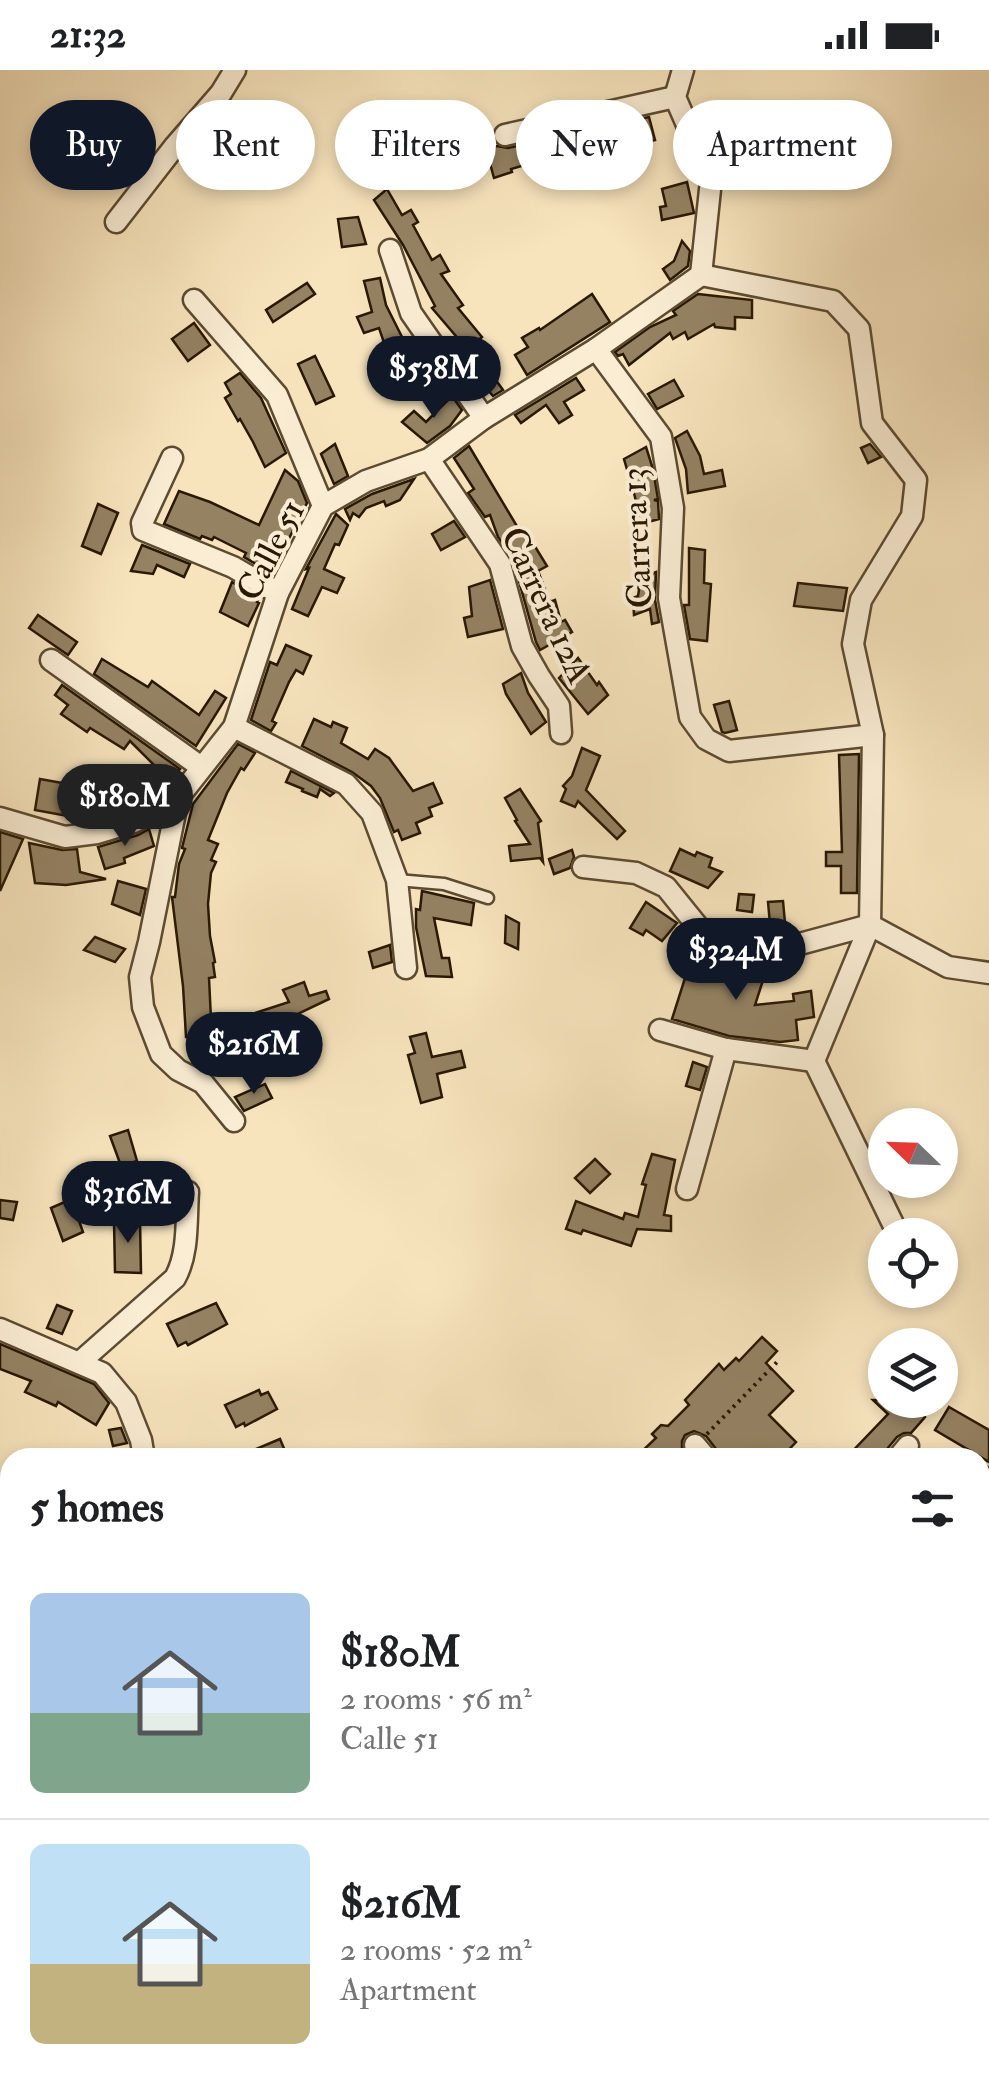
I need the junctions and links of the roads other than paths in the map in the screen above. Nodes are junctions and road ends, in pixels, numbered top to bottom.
1 (235, 70) edge
2 (683, 70) edge
3 (675, 97) junction
4 (505, 136) dead end
5 (116, 222) dead end
6 (390, 250) dead end
7 (701, 275) junction
8 (194, 300) dead end
9 (596, 349) junction
10 (484, 418) junction
11 (172, 458) dead end
12 (429, 459) junction
13 (324, 506) junction
14 (278, 593) junction
15 (51, 660) dead end
16 (234, 727) junction
17 (562, 734) dead end
18 (874, 736) junction
19 (202, 767) junction
20 (178, 798) junction
21 (0, 818) edge
22 (582, 867) dead end
23 (397, 880) junction
24 (488, 898) dead end
25 (870, 925) junction
26 (406, 968) dead end
27 (989, 973) edge
28 (660, 1030) dead end
29 (726, 1048) junction
30 (814, 1061) junction
31 (234, 1122) dead end
32 (687, 1188) dead end
33 (188, 1192) dead end
34 (890, 1218) edge
35 (0, 1329) edge
36 (80, 1362) junction
37 (142, 1448) edge

1 - 5 street
2 - 3 street
3 - 4 street
3 - 7 street
6 - 10 street
7 - 9 street, Calle 51
7 - 18 street
8 - 13 street
9 - 10 street, Calle 51
9 - 18 street, Carrera 13
10 - 12 street, Calle 51
11 - 14 street
12 - 13 street, Calle 51
12 - 17 street, Carrera 12A
13 - 14 street, Calle 51
14 - 16 street, Calle 51
15 - 19 street
16 - 19 street, Calle 51
16 - 23 street
18 - 25 street
19 - 20 street, Calle 51
20 - 21 street, Calle 51
20 - 31 street
22 - 25 street
23 - 24 lane
23 - 26 street
25 - 27 street
25 - 30 street
28 - 29 street
29 - 30 street
29 - 32 street
30 - 34 street
33 - 36 street
35 - 36 street
36 - 37 street

